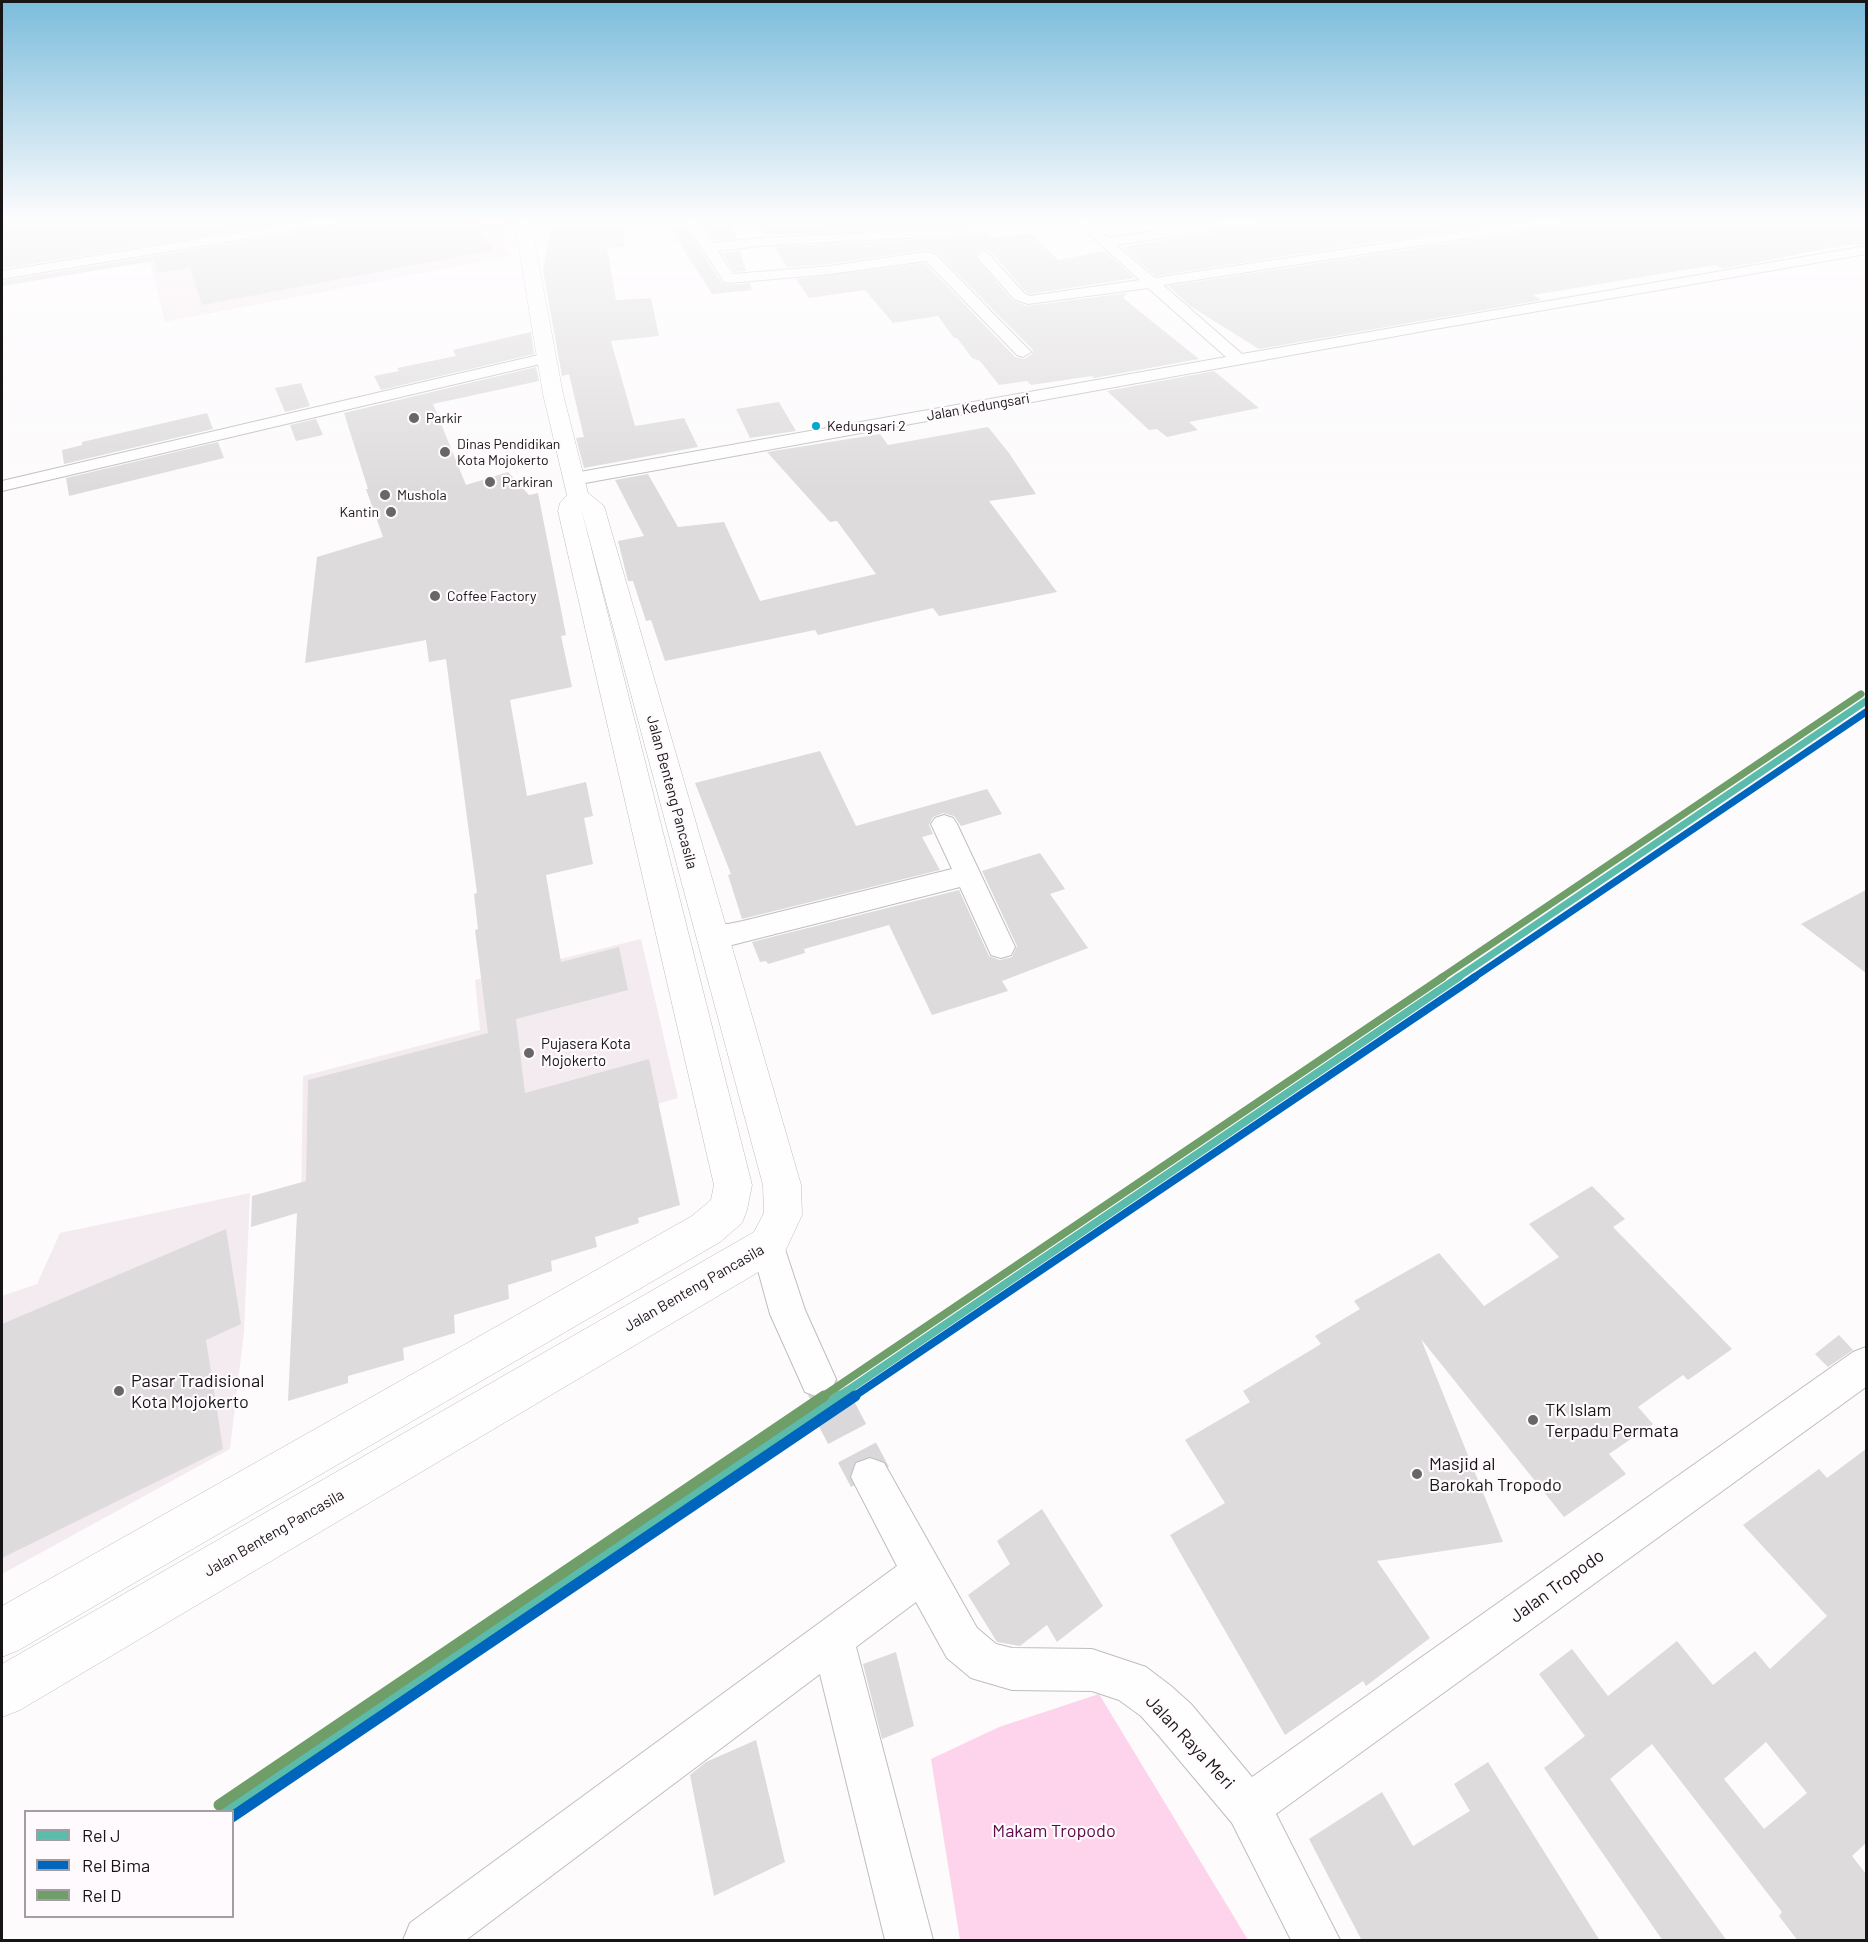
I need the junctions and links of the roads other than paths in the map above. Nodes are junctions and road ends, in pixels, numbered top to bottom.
1 (538, 309) edge
2 (981, 309) edge
3 (1180, 309) edge
4 (1532, 309) edge
5 (1023, 352) dead end
6 (547, 358) junction
7 (1239, 360) junction
8 (2, 486) edge
9 (576, 488) junction
10 (650, 712) junction
11 (620, 718) junction
12 (944, 824) dead end
13 (967, 875) junction
14 (693, 939) junction
15 (1001, 947) dead end
16 (768, 1245) junction
17 (1866, 1365) edge
18 (818, 1378) tunnel mouth
19 (870, 1478) tunnel mouth
20 (921, 1573) junction
21 (2, 1633) edge
22 (833, 1640) junction
23 (2, 1692) edge
24 (1248, 1807) junction
25 (427, 1941) edge
26 (909, 1941) edge
27 (1316, 1941) edge

1 - 6 street, Jalan Benteng Pancasila
2 - 5 street
3 - 7 street
4 - 7 street, Jalan Kedungsari
6 - 8 street
6 - 9 street, Jalan Benteng Pancasila
7 - 9 street, Jalan Kedungsari
9 - 10 street, Jalan Benteng Pancasila
9 - 11 street, Jalan Benteng Pancasila
10 - 11 street
10 - 14 street, Jalan Benteng Pancasila
11 - 14 street, Jalan Benteng Pancasila
12 - 13 street
13 - 14 street
13 - 15 street
14 - 16 street, Jalan Benteng Pancasila
14 - 21 street, Jalan Benteng Pancasila
16 - 18 street
16 - 23 street, Jalan Benteng Pancasila
17 - 24 street, Jalan Tropodo
19 - 20 street, Jalan Raya Meri
20 - 22 street
20 - 24 street, Jalan Raya Meri
22 - 25 street
22 - 26 street
24 - 27 street, Jalan Raya Meri

